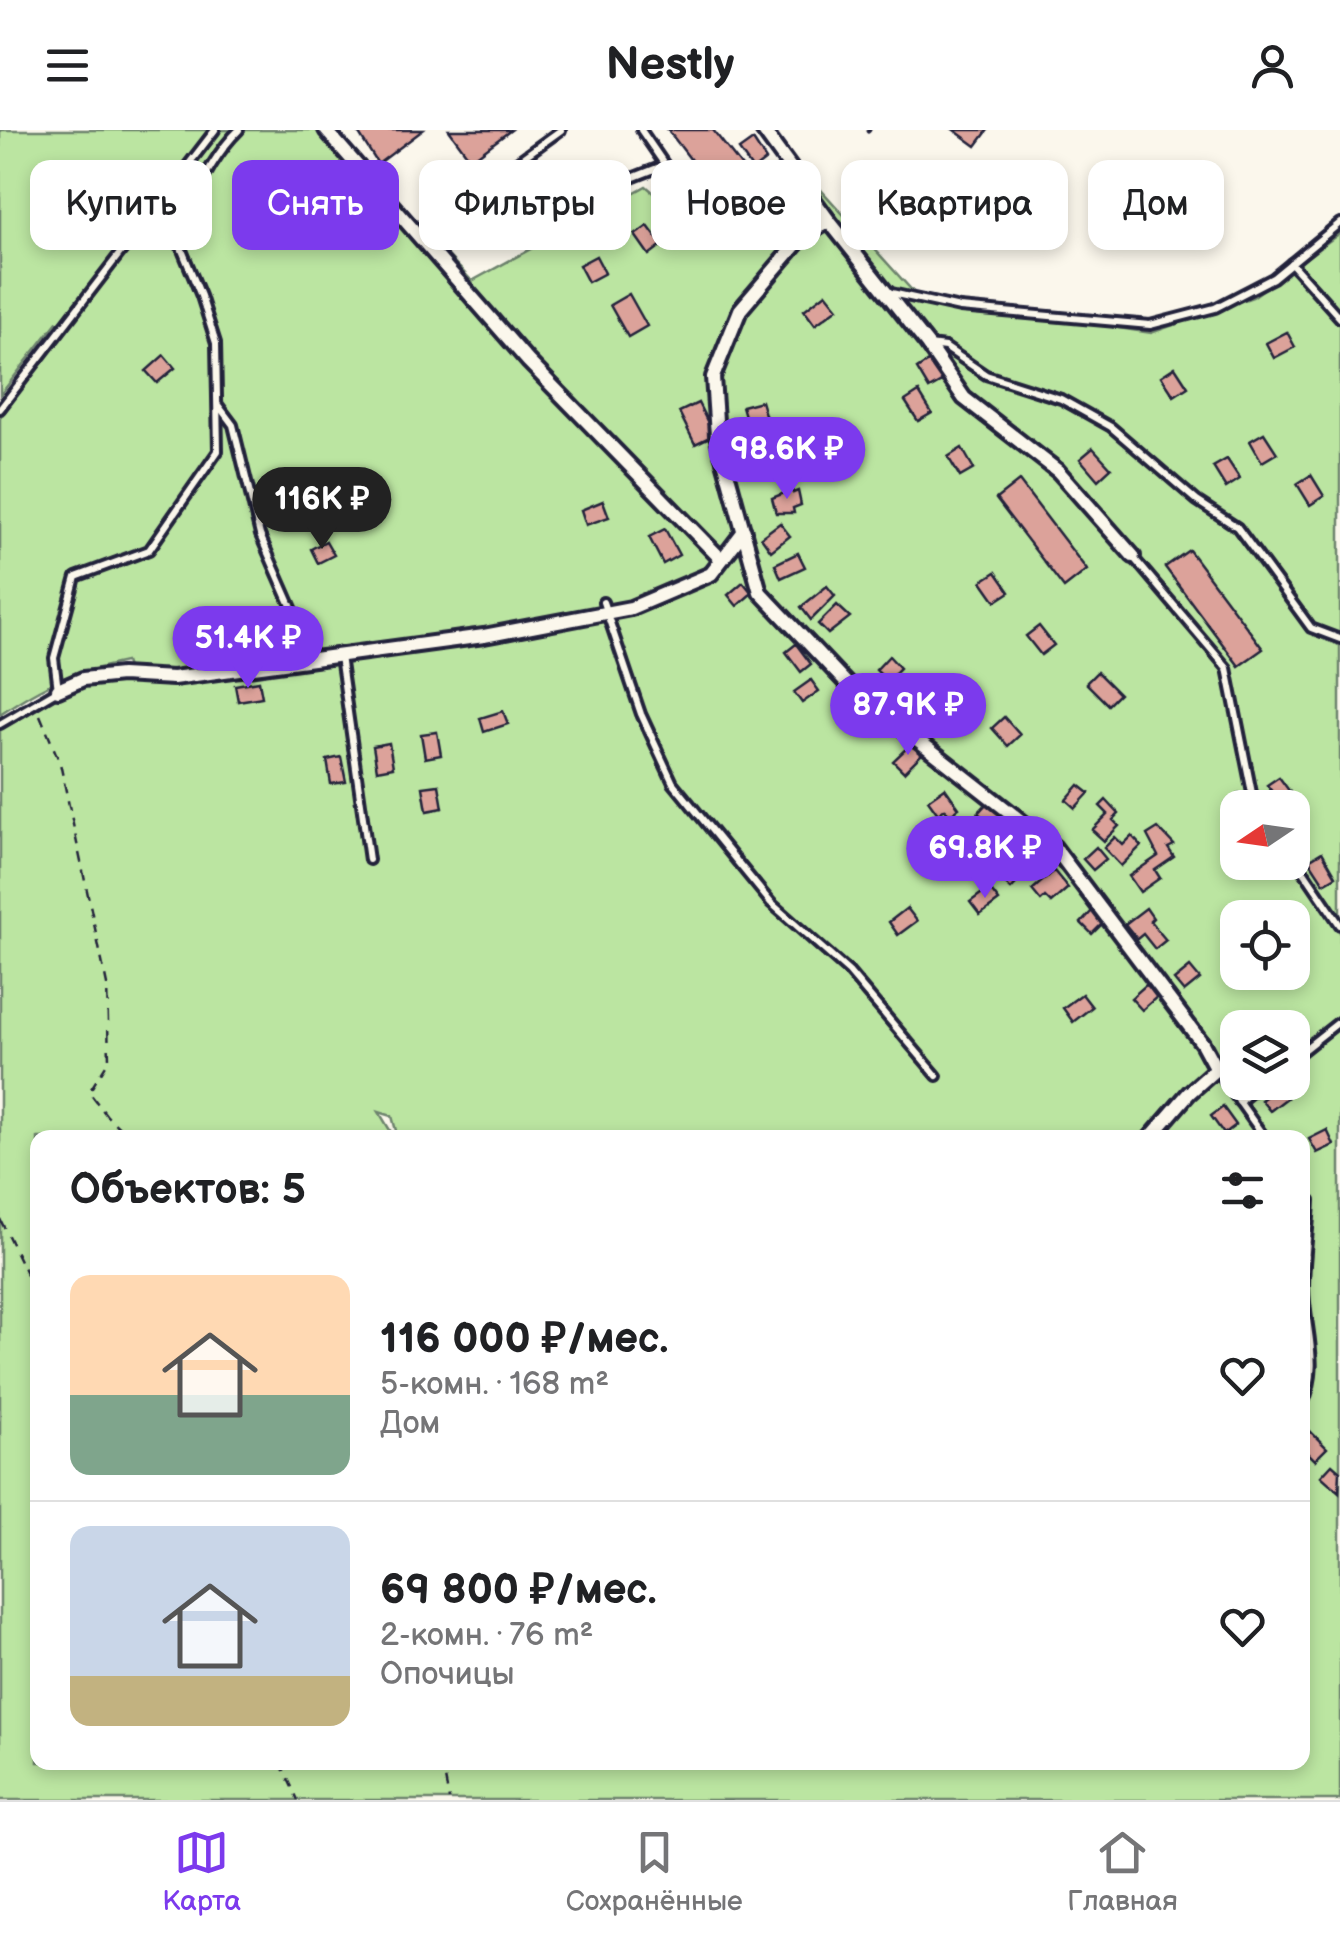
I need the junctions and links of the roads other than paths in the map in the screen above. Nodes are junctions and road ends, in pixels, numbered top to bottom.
1 (214, 130) edge
2 (239, 130) edge
3 (326, 130) edge
4 (561, 130) edge
5 (640, 130) edge
6 (764, 130) edge
7 (830, 221) junction
8 (1340, 223) edge
9 (1291, 263) junction
10 (886, 292) junction
11 (1340, 318) edge
12 (927, 344) junction
13 (217, 404) junction
14 (0, 409) edge
15 (744, 531) junction
16 (1132, 556) joint
17 (721, 559) junction
18 (605, 607) junction
19 (1340, 639) edge
20 (340, 656) junction
21 (315, 659) junction
22 (58, 690) junction
23 (0, 724) edge
24 (1251, 790) edge
25 (368, 860) dead end
26 (1310, 880) edge
27 (1340, 925) edge
28 (1340, 1021) edge
29 (1310, 1045) edge
30 (1216, 1069) junction
31 (937, 1076) dead end
32 (1242, 1100) edge
33 (1239, 1102) junction
34 (1157, 1130) edge
35 (1259, 1130) edge
36 (1310, 1334) edge
37 (1310, 1390) edge

1 - 14 lane
2 - 13 lane
3 - 17 street
4 - 5 lane
6 - 7 street
7 - 10 street
7 - 15 street
8 - 9 lane
9 - 10 lane
9 - 11 lane
10 - 12 street
12 - 16 street
12 - 19 lane
13 - 21 lane
13 - 22 lane
15 - 17 street
15 - 30 street
16 - 24 lane
17 - 18 street
18 - 20 street
18 - 31 lane
20 - 21 street
20 - 25 lane
21 - 22 street
22 - 23 lane
26 - 27 lane
28 - 29 lane
30 - 33 lane
30 - 34 street
32 - 33 lane
33 - 35 lane
36 - 37 lane

